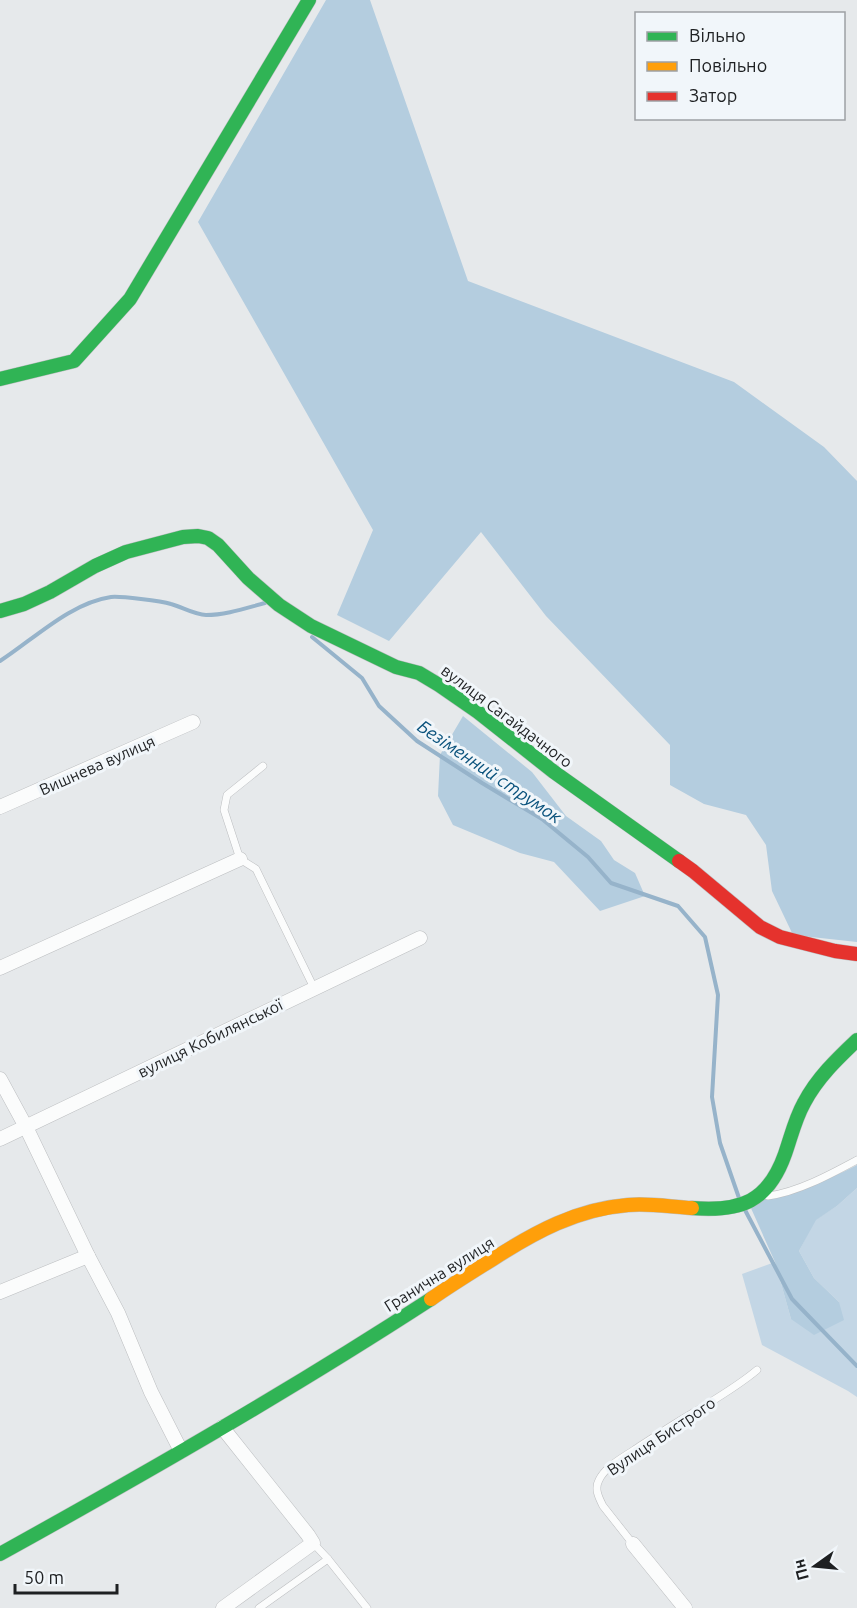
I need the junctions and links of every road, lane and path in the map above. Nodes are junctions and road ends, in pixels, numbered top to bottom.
1 (309, 0) edge
2 (0, 379) edge
3 (0, 611) edge
4 (193, 722) dead end
5 (263, 765) dead end
6 (0, 807) edge
7 (240, 859) junction
8 (420, 938) dead end
9 (857, 954) edge
10 (0, 968) edge
11 (314, 988) junction
12 (857, 1040) edge
13 (0, 1079) edge
14 (26, 1128) junction
15 (0, 1139) edge
16 (857, 1160) edge
17 (760, 1196) junction
18 (88, 1256) junction
19 (0, 1292) edge
20 (757, 1370) dead end
21 (222, 1427) junction
22 (181, 1451) junction
23 (313, 1543) junction
24 (633, 1544) joint
25 (0, 1554) edge
26 (328, 1559) junction
27 (223, 1608) edge
28 (259, 1608) edge
29 (367, 1608) edge
30 (685, 1608) edge

1 - 2 street
3 - 9 street, вулиця Сагайдачного
4 - 6 street, Вишнева вулиця
5 - 7 lane
7 - 10 street
7 - 11 lane
8 - 11 street, вулиця Кобилянської
11 - 14 street, вулиця Кобилянської
12 - 17 street
13 - 14 street
14 - 15 street, вулиця Кобилянської
14 - 18 street
16 - 17 lane
17 - 21 street, Гранична вулиця
18 - 19 street
18 - 22 street
20 - 24 lane, Вулиця Бистрого
21 - 22 street, Гранична вулиця
21 - 23 street
22 - 25 street, Гранична вулиця
23 - 26 lane
23 - 27 street
24 - 30 street
26 - 28 lane
26 - 29 lane

